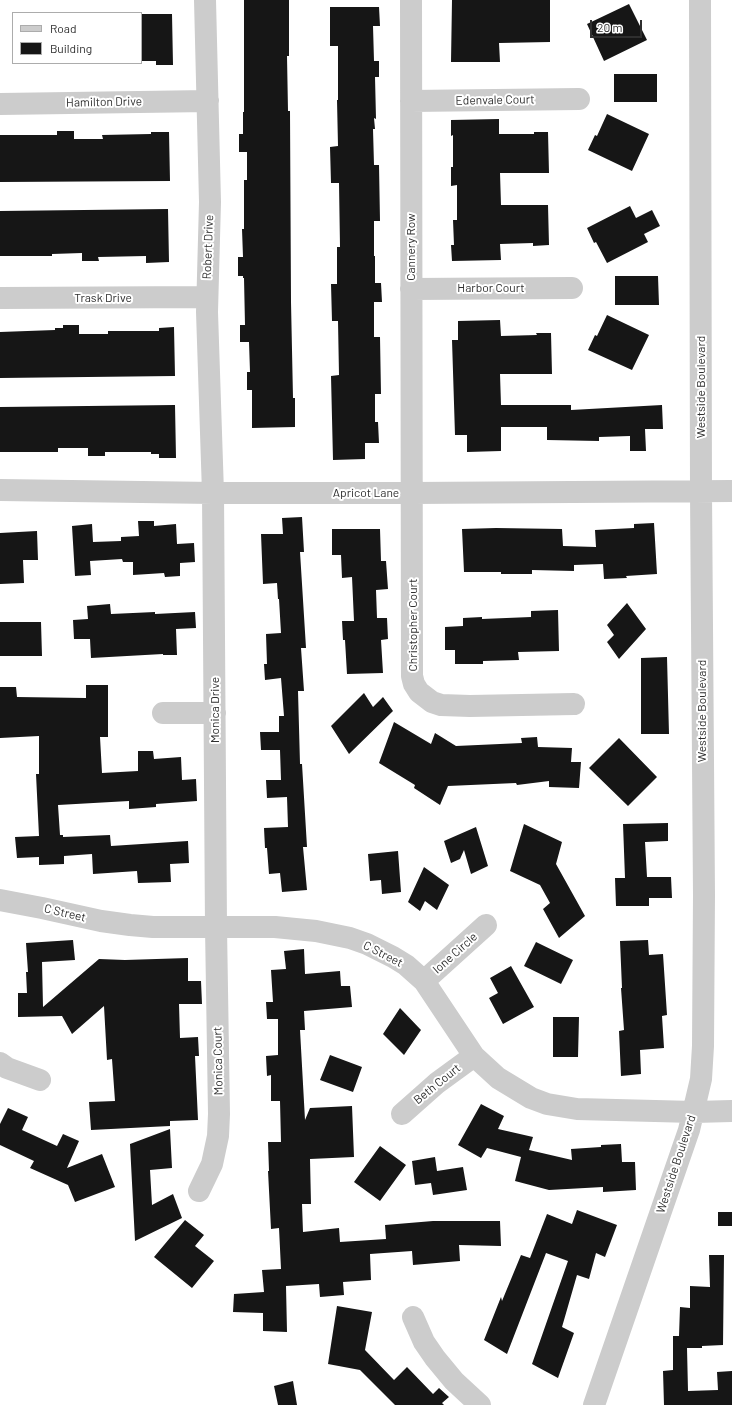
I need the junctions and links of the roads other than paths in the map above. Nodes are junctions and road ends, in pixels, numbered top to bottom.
1 (205, 0) edge
2 (411, 0) edge
3 (700, 0) edge
4 (579, 99) dead end
5 (208, 101) junction
6 (411, 101) junction
7 (0, 104) edge
8 (411, 288) junction
9 (572, 288) dead end
10 (207, 297) junction
11 (0, 298) edge
12 (0, 490) edge
13 (732, 491) edge
14 (701, 492) junction
15 (213, 493) junction
16 (412, 493) junction
17 (574, 704) dead end
18 (163, 713) dead end
19 (214, 713) junction
20 (0, 900) edge
21 (486, 925) dead end
22 (216, 927) junction
23 (424, 981) junction
24 (474, 1056) junction
25 (0, 1063) edge
26 (40, 1080) dead end
27 (732, 1111) edge
28 (694, 1112) junction
29 (402, 1114) dead end
30 (199, 1191) dead end
31 (413, 1317) dead end
32 (480, 1405) edge
33 (594, 1405) edge

1 - 5 street, Robert Drive
2 - 6 street, Cannery Row
3 - 14 street, Westside Boulevard
4 - 6 street, Edenvale Court
5 - 7 street, Hamilton Drive
5 - 10 street, Robert Drive
6 - 8 street, Cannery Row
8 - 9 street, Harbor Court
8 - 16 street, Cannery Row
10 - 11 street, Trask Drive
10 - 15 street, Robert Drive
12 - 15 street, Apricot Lane
13 - 14 street, Apricot Lane
14 - 16 street, Apricot Lane
14 - 28 street, Westside Boulevard
15 - 16 street, Apricot Lane
15 - 19 street, Monica Drive
16 - 17 street, Christopher Court
18 - 19 street
19 - 22 street, Monica Drive
20 - 22 street, C Street
21 - 23 street, Ione Circle
22 - 23 street, C Street
22 - 30 street, Monica Court
23 - 24 street, C Street
24 - 28 street, C Street
24 - 29 street, Beth Court
25 - 26 street
27 - 28 street, C Street
28 - 33 street, Westside Boulevard
31 - 32 street

